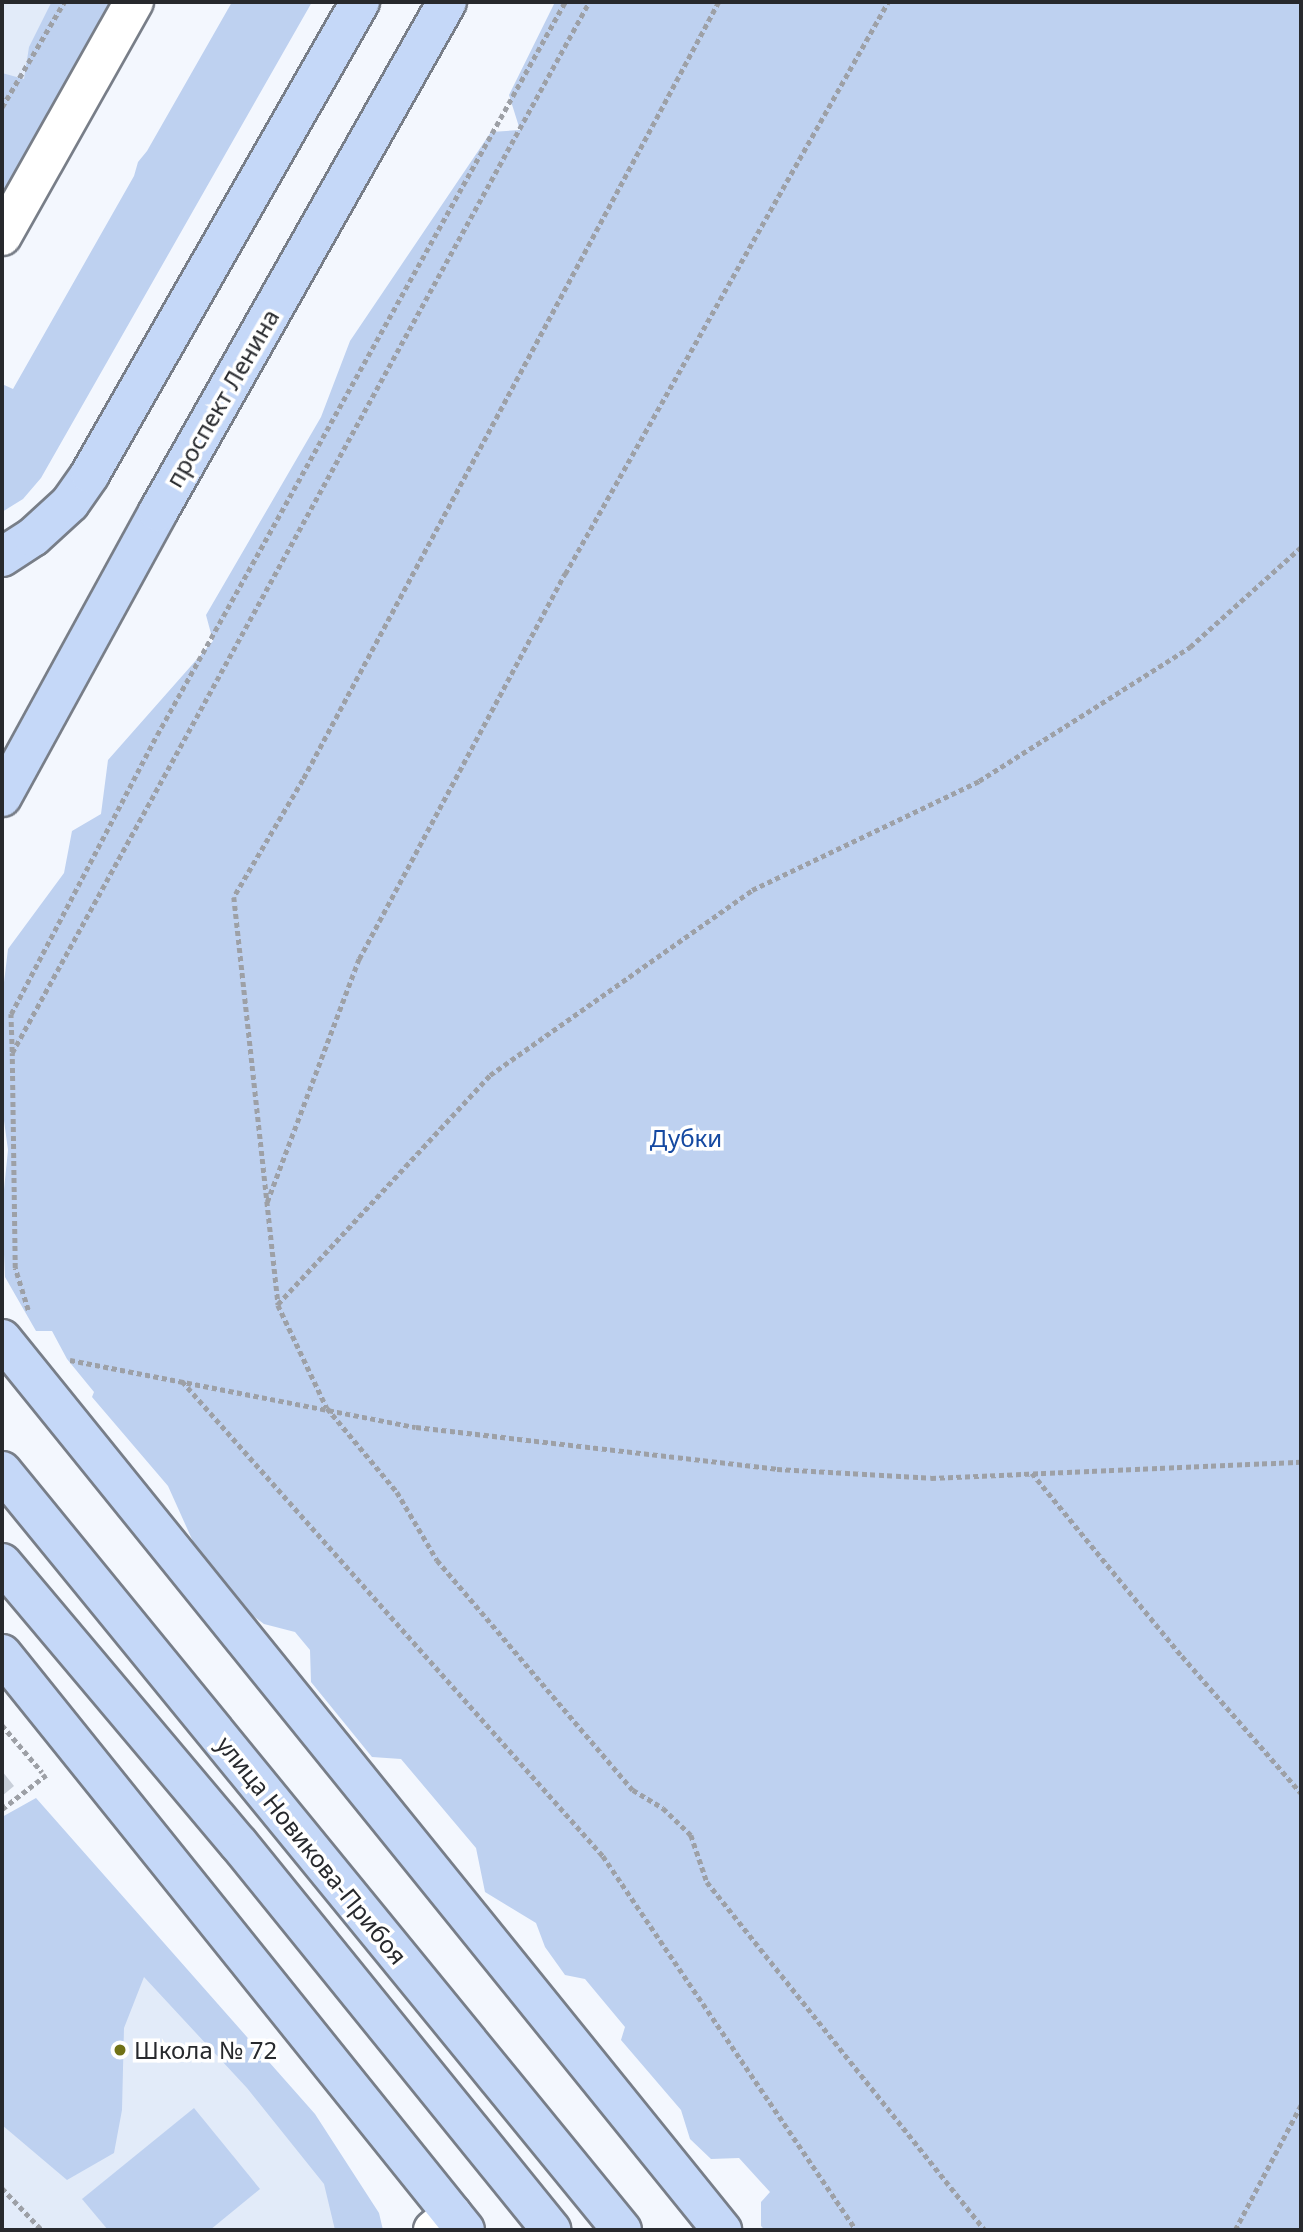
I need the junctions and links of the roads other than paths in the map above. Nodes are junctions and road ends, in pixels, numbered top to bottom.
1 (134, 2) edge
2 (360, 2) edge
3 (447, 2) edge
4 (2, 236) edge
5 (2, 557) edge
6 (2, 797) edge
7 (2, 1339) edge
8 (2, 1471) edge
9 (2, 1563) edge
10 (2, 1654) edge
11 (450, 2225) edge
12 (551, 2230) edge
13 (622, 2230) edge
14 (722, 2230) edge

1 - 4 street
2 - 5 main road
3 - 6 main road, проспект Ленина
7 - 14 main road
8 - 13 main road, улица Новикова-Прибоя
9 - 12 main road
10 - 11 main road

